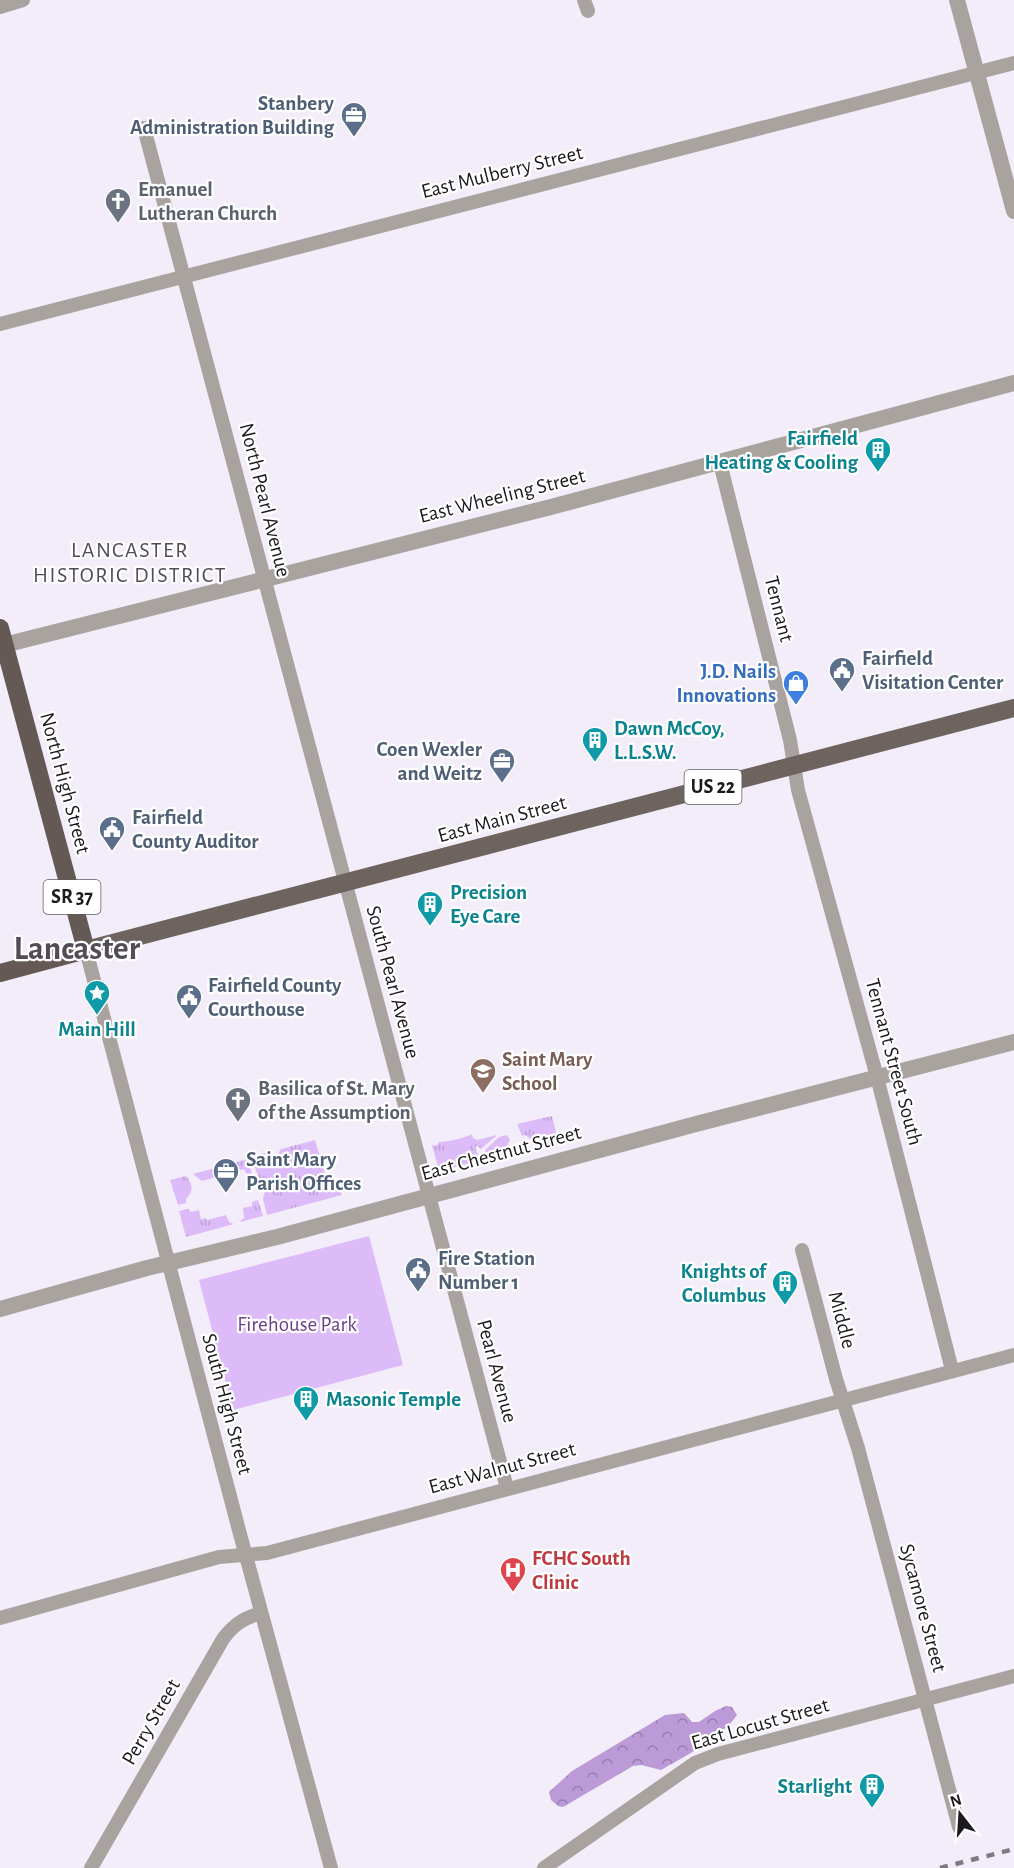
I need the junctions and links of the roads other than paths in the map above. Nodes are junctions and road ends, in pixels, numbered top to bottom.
1 (23, 0) edge
2 (957, 0) edge
3 (0, 7) edge
4 (1014, 63) edge
5 (975, 72) junction
6 (144, 128) dead end
7 (1014, 211) edge
8 (183, 278) junction
9 (0, 324) edge
10 (1014, 383) edge
11 (720, 464) junction
12 (263, 580) junction
13 (2, 639) edge
14 (1014, 708) edge
15 (794, 766) junction
16 (345, 883) junction
17 (86, 950) junction
18 (0, 973) edge
19 (1014, 1042) edge
20 (877, 1077) junction
21 (428, 1196) junction
22 (802, 1250) dead end
23 (168, 1263) junction
24 (0, 1309) edge
25 (1014, 1355) edge
26 (952, 1370) junction
27 (843, 1400) junction
28 (507, 1488) junction
29 (246, 1555) junction
30 (261, 1613) junction
31 (0, 1618) edge
32 (1014, 1676) edge
33 (926, 1699) junction
34 (959, 1827) dead end
35 (91, 1868) edge
36 (331, 1868) edge
37 (544, 1868) edge

1 - 3 street
2 - 5 street
4 - 5 street, East Mulberry Street
5 - 7 street
5 - 8 street, East Mulberry Street
6 - 8 street, North Pearl Avenue
8 - 9 street, East Mulberry Street
8 - 12 street, North Pearl Avenue
10 - 11 street, East Wheeling Street
11 - 12 street, East Wheeling Street
11 - 15 street, Tennant
12 - 13 street, East Wheeling Street
12 - 16 street, North Pearl Avenue
13 - 17 highway, North High Street / SR 37
14 - 15 main road, East Main Street / US 22
15 - 16 main road, East Main Street / US 22
15 - 20 street, Tennant Street South
16 - 17 main road, East Main Street / US 22
16 - 21 street, South Pearl Avenue
17 - 18 highway, East Main Street / US 22
17 - 23 street, South High Street
19 - 20 street, East Chestnut Street
20 - 21 street, East Chestnut Street
20 - 26 street, Tennant Street South
21 - 23 street, East Chestnut Street
21 - 28 street, Pearl Avenue
22 - 27 street, Middle
23 - 24 street, East Chestnut Street
23 - 29 street, South High Street
25 - 26 street, East Walnut Street
26 - 27 street, East Walnut Street
27 - 28 street, East Walnut Street
27 - 33 street, Sycamore Street
28 - 29 street, East Walnut Street
29 - 30 street, South High Street
29 - 31 street, East Walnut Street
30 - 35 street, Perry Street
30 - 36 street, South High Street
32 - 33 street, East Locust Street
33 - 34 street, Sycamore Street
33 - 37 street, East Locust Street

